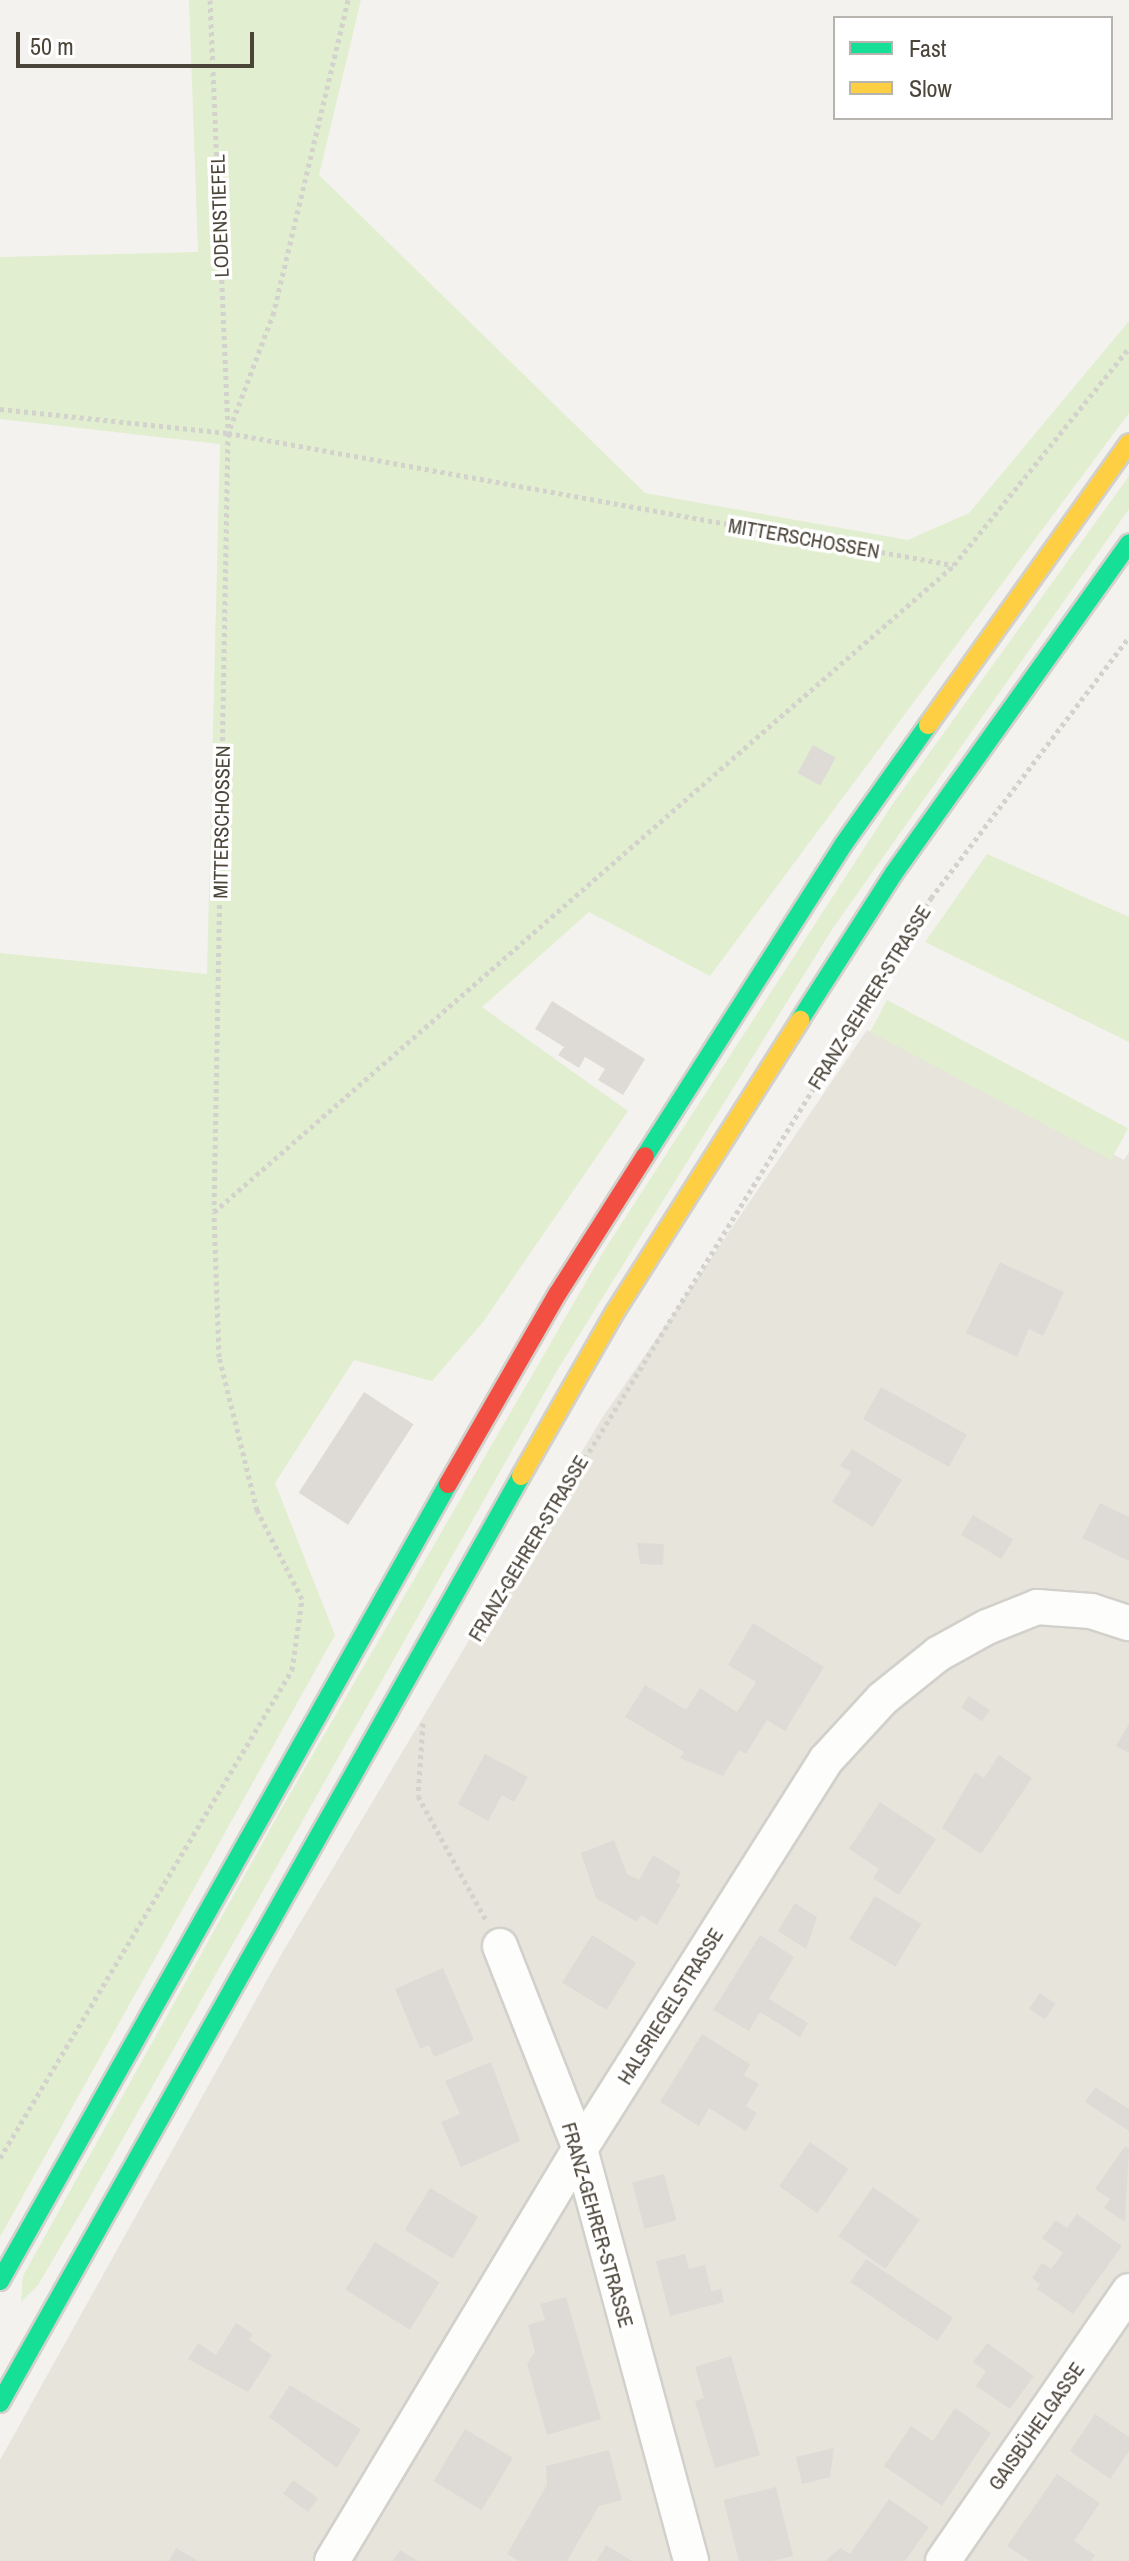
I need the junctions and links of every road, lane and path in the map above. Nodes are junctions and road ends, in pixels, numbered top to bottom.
1 (210, 0) edge
2 (348, 0) edge
3 (1129, 348) edge
4 (0, 409) edge
5 (228, 433) junction
6 (1129, 443) edge
7 (1129, 543) edge
8 (954, 565) junction
9 (1129, 637) edge
10 (214, 1212) junction
11 (1129, 1623) edge
12 (478, 1633) dead end
13 (430, 1712) dead end
14 (500, 1946) joint
15 (0, 2139) edge
16 (8, 2146) junction
17 (580, 2149) junction
18 (0, 2158) edge
19 (0, 2281) edge
20 (1129, 2291) edge
21 (0, 2403) edge
22 (332, 2561) edge
23 (691, 2561) edge
24 (943, 2561) edge

1 - 5 path, LODENSTIEFEL
2 - 5 path
3 - 8 path
4 - 5 path, MITTERSCHOSSEN
5 - 8 path, MITTERSCHOSSEN
5 - 10 path, MITTERSCHOSSEN
6 - 19 main road
7 - 21 main road
8 - 10 path
9 - 12 path, FRANZ-GEHRER-STRASSE
10 - 16 path, MITTERSCHOSSEN
11 - 17 street, HALSRIEGELSTRASSE
13 - 14 path
14 - 17 street, FRANZ-GEHRER-STRASSE
15 - 16 path
16 - 18 path, MITTERSCHOSSEN
17 - 22 street, HALSRIEGELSTRASSE
17 - 23 street, FRANZ-GEHRER-STRASSE
20 - 24 street, GAISBÜHELGASSE

